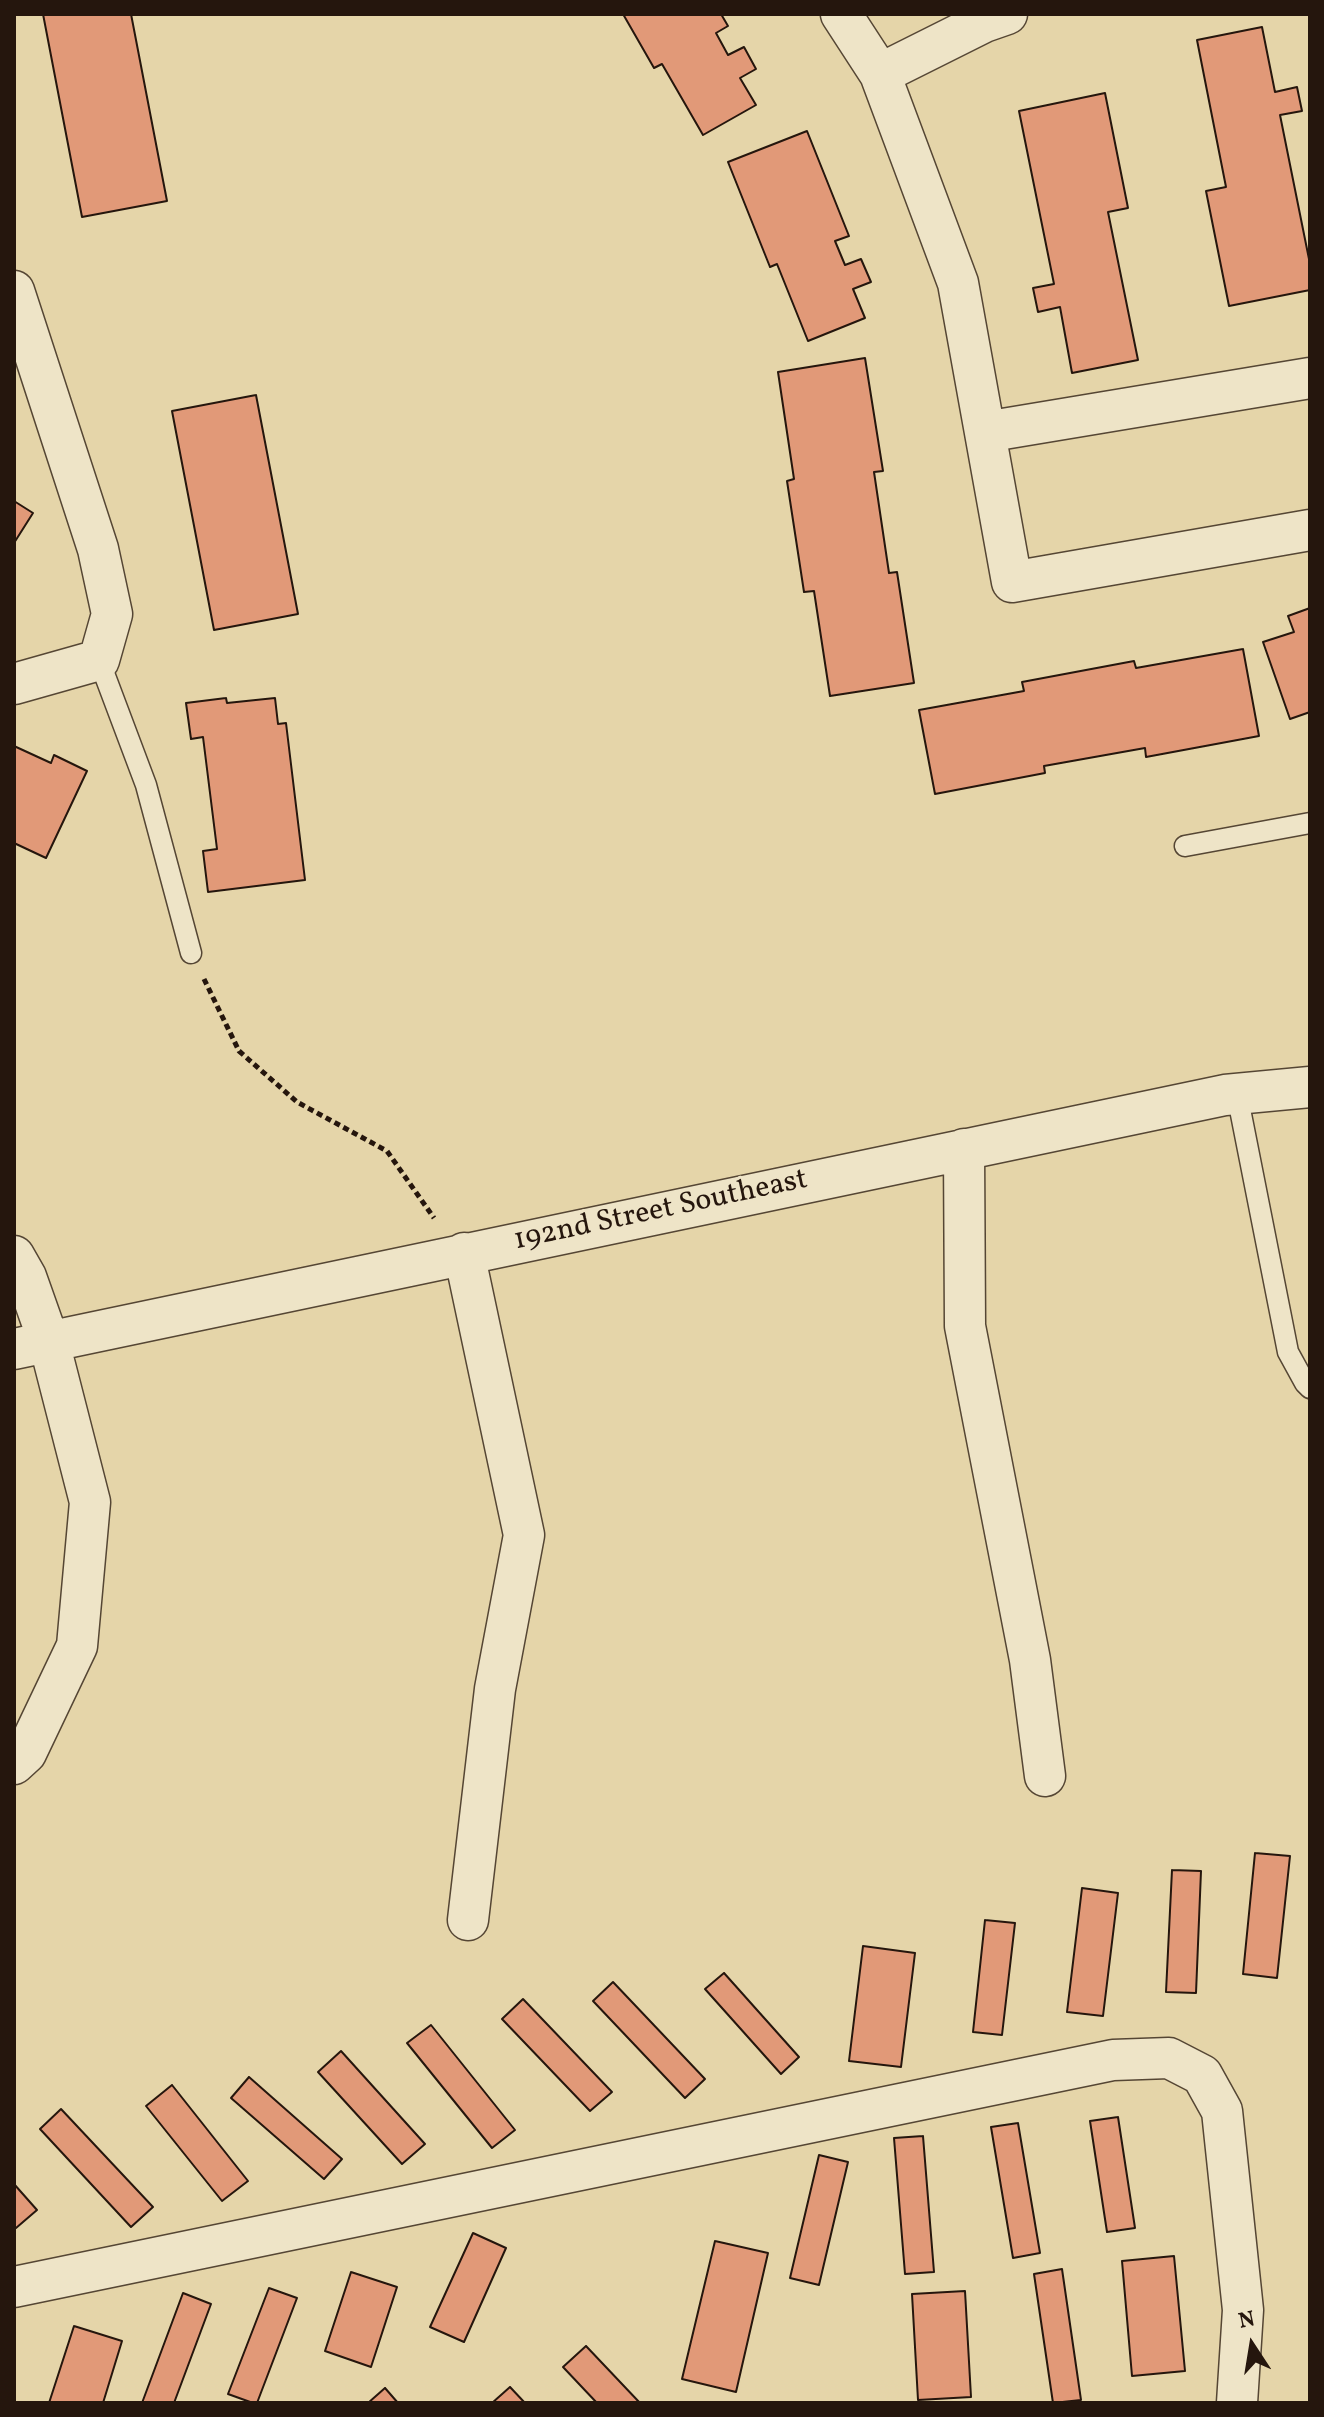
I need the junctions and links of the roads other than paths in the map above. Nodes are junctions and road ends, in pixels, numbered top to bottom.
1 (841, 14) edge
2 (1007, 14) edge
3 (880, 74) junction
4 (14, 291) edge
5 (1310, 378) edge
6 (985, 432) junction
7 (1310, 530) edge
8 (99, 660) junction
9 (14, 684) edge
10 (1310, 823) edge
11 (1185, 846) dead end
12 (191, 953) road end
13 (1310, 1087) edge
14 (1237, 1094) junction
15 (964, 1149) junction
16 (455, 1255) junction
17 (14, 1256) edge
18 (31, 1345) edge
19 (1310, 1388) edge
20 (14, 1764) edge
21 (1045, 1776) dead end
22 (468, 1920) dead end
23 (14, 2287) edge
24 (1237, 2403) edge

1 - 3 street
2 - 3 street
3 - 6 street
4 - 8 street
5 - 6 street
6 - 7 street
8 - 9 street
8 - 12 lane
10 - 11 lane
13 - 14 street, 192nd Street Southeast
14 - 15 street, 192nd Street Southeast
14 - 19 lane
15 - 16 street, 192nd Street Southeast
15 - 21 street
16 - 18 street, 192nd Street Southeast
16 - 22 street
17 - 18 street
18 - 20 street
23 - 24 street

